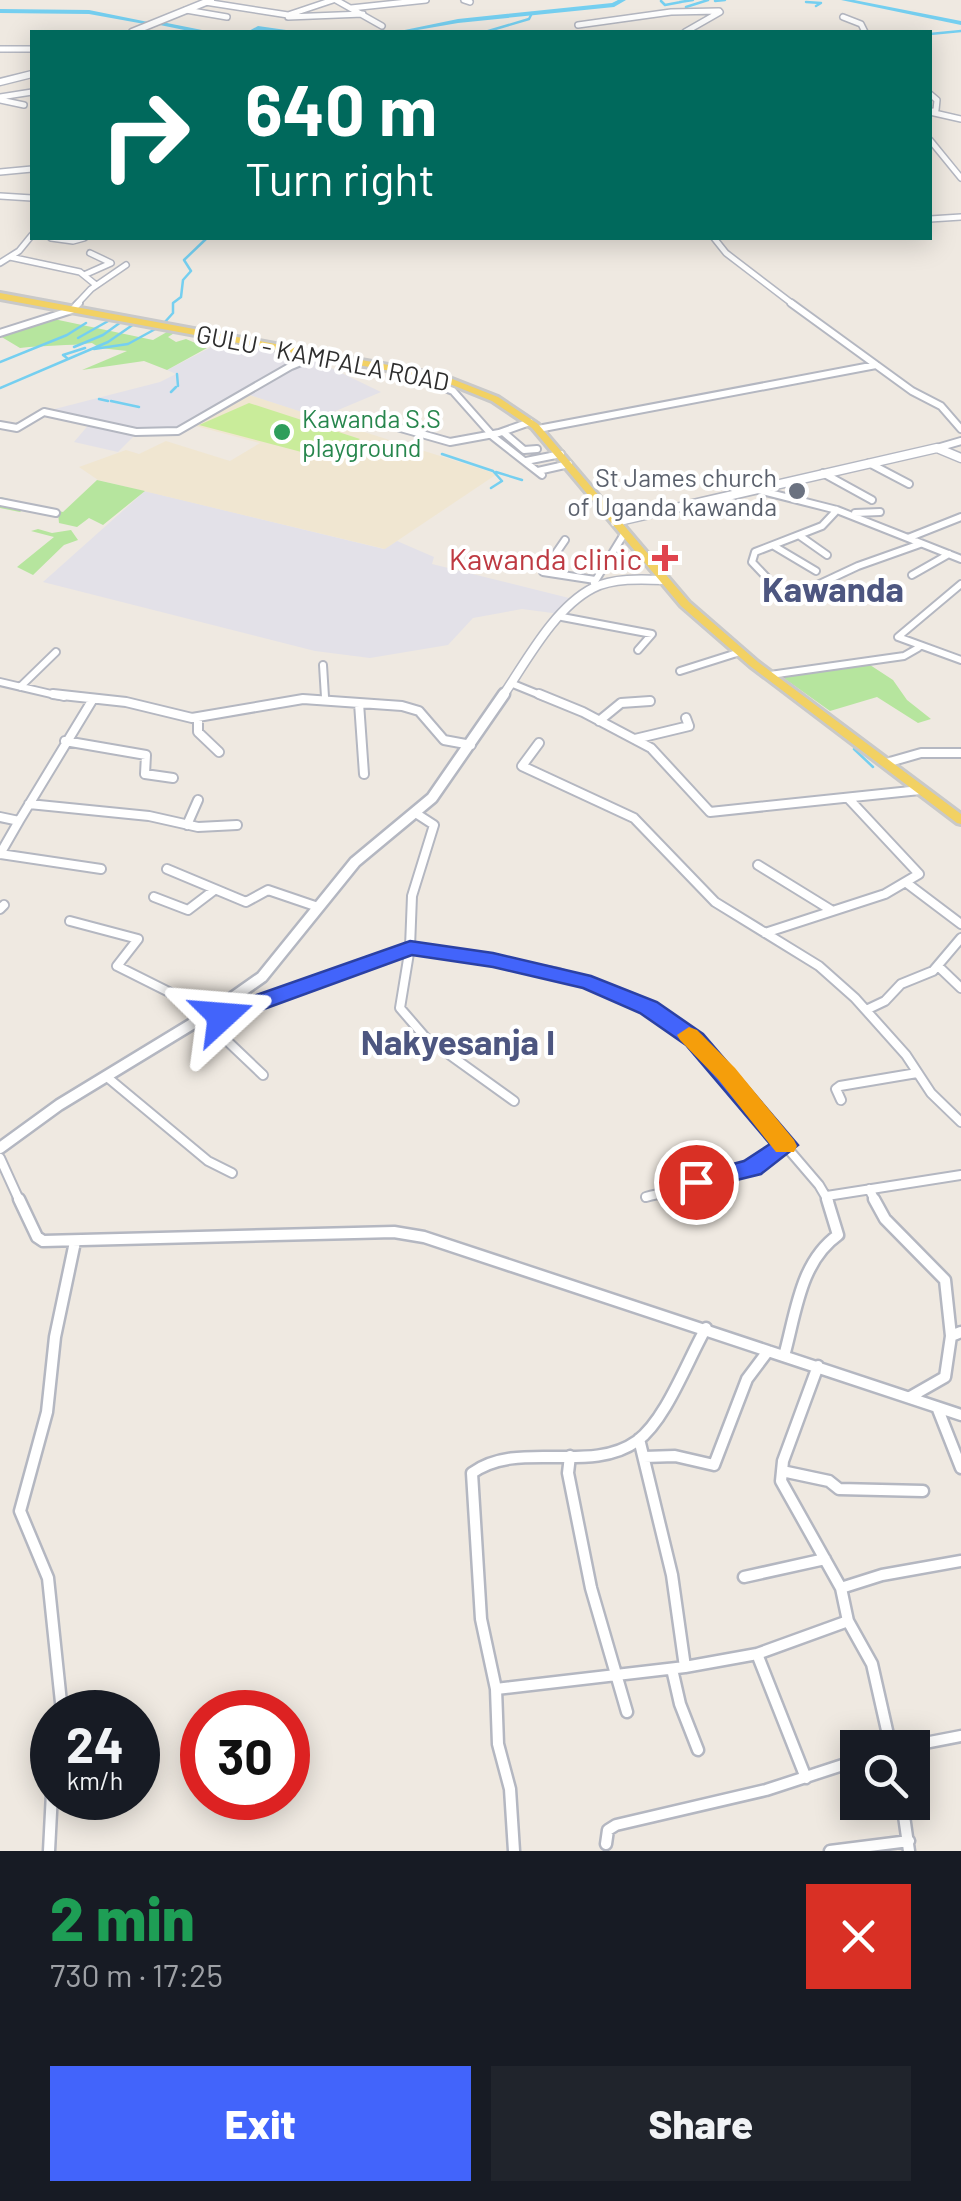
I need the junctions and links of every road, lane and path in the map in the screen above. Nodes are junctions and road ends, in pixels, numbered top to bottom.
1 (334, 0) edge
2 (426, 0) edge
3 (208, 1) edge
4 (351, 8) junction
5 (186, 10) junction
6 (288, 14) junction
7 (363, 14) junction
8 (227, 17) dead end
9 (843, 17) dead end
10 (306, 18) junction
11 (578, 25) dead end
12 (382, 26) dead end
13 (297, 29) dead end
14 (137, 30) edge
15 (688, 30) edge
16 (863, 30) edge
17 (0, 49) edge
18 (30, 49) edge
19 (30, 75) edge
20 (0, 80) edge
21 (30, 92) edge
22 (0, 98) edge
23 (24, 104) dead end
24 (932, 112) edge
25 (961, 119) edge
26 (932, 142) edge
27 (961, 162) edge
28 (952, 164) junction
29 (30, 169) edge
30 (0, 172) edge
31 (961, 178) edge
32 (0, 196) edge
33 (30, 198) edge
34 (961, 217) edge
35 (932, 220) edge
36 (30, 236) edge
37 (718, 240) edge
38 (90, 254) dead end
39 (10, 258) junction
40 (0, 262) edge
41 (126, 265) dead end
42 (86, 274) junction
43 (105, 279) junction
44 (96, 285) junction
45 (0, 296) edge
46 (72, 310) junction
47 (0, 334) edge
48 (318, 355) junction
49 (864, 356) junction
50 (876, 365) junction
51 (859, 367) junction
52 (395, 368) junction
53 (383, 423) dead end
54 (0, 425) edge
55 (960, 427) edge
56 (538, 428) junction
57 (503, 432) junction
58 (491, 435) junction
59 (961, 441) edge
60 (537, 448) dead end
61 (937, 448) junction
62 (561, 454) junction
63 (961, 458) edge
64 (525, 462) junction
65 (869, 462) junction
66 (569, 464) junction
67 (823, 473) junction
68 (909, 484) dead end
69 (755, 489) junction
70 (872, 500) dead end
71 (0, 502) edge
72 (837, 510) junction
73 (56, 512) dead end
74 (880, 512) dead end
75 (848, 514) junction
76 (961, 517) edge
77 (615, 522) junction
78 (624, 534) junction
79 (800, 536) junction
80 (908, 538) junction
81 (564, 540) dead end
82 (920, 544) junction
83 (774, 546) junction
84 (949, 554) junction
85 (827, 555) dead end
86 (961, 559) edge
87 (816, 571) dead end
88 (912, 576) dead end
89 (663, 580) junction
90 (770, 581) dead end
91 (594, 584) junction
92 (961, 584) edge
93 (796, 595) dead end
94 (562, 618) junction
95 (918, 648) junction
96 (638, 650) dead end
97 (56, 652) dead end
98 (740, 652) junction
99 (961, 660) edge
100 (323, 665) dead end
101 (680, 671) dead end
102 (770, 676) junction
103 (0, 682) edge
104 (513, 684) junction
105 (20, 687) junction
106 (325, 698) junction
107 (93, 699) junction
108 (650, 701) dead end
109 (359, 703) junction
110 (198, 718) junction
111 (686, 718) dead end
112 (600, 721) junction
113 (634, 740) junction
114 (66, 741) junction
115 (539, 743) dead end
116 (471, 745) junction
117 (218, 752) dead end
118 (961, 754) edge
119 (886, 763) junction
120 (364, 774) dead end
121 (173, 778) dead end
122 (920, 790) junction
123 (848, 798) junction
124 (198, 800) dead end
125 (29, 804) junction
126 (417, 814) junction
127 (0, 818) edge
128 (961, 820) edge
129 (19, 821) junction
130 (187, 825) junction
131 (238, 825) dead end
132 (0, 854) edge
133 (758, 865) dead end
134 (100, 869) dead end
135 (167, 869) dead end
136 (908, 884) junction
137 (213, 890) junction
138 (154, 897) dead end
139 (318, 907) junction
140 (831, 910) junction
141 (70, 922) dead end
142 (961, 924) edge
143 (765, 933) junction
144 (961, 938) edge
145 (410, 948) junction
146 (938, 966) junction
147 (961, 988) edge
148 (866, 1010) junction
149 (205, 1015) junction
150 (917, 1073) junction
151 (264, 1075) dead end
152 (107, 1076) junction
153 (841, 1100) dead end
154 (514, 1101) dead end
155 (961, 1122) edge
156 (2, 1145) edge
157 (786, 1145) junction
158 (0, 1158) edge
159 (232, 1174) dead end
160 (961, 1175) edge
161 (869, 1189) junction
162 (828, 1196) junction
163 (646, 1197) dead end
164 (75, 1242) junction
165 (706, 1328) junction
166 (956, 1334) edge
167 (768, 1351) junction
168 (784, 1356) junction
169 (818, 1366) junction
170 (910, 1398) junction
171 (936, 1408) junction
172 (961, 1415) edge
173 (639, 1439) junction
174 (570, 1456) junction
175 (644, 1457) junction
176 (961, 1468) edge
177 (782, 1470) junction
178 (923, 1491) dead end
179 (826, 1559) junction
180 (961, 1560) edge
181 (744, 1577) dead end
182 (841, 1588) junction
183 (848, 1621) junction
184 (757, 1654) junction
185 (686, 1667) junction
186 (672, 1668) junction
187 (618, 1674) junction
188 (496, 1689) junction
189 (60, 1690) edge
190 (626, 1712) dead end
191 (887, 1730) edge
192 (961, 1736) edge
193 (930, 1742) edge
194 (698, 1750) dead end
195 (840, 1766) edge
196 (806, 1778) junction
197 (51, 1820) edge
198 (905, 1820) edge
199 (606, 1844) dead end
200 (909, 1846) edge
201 (50, 1851) edge
202 (514, 1851) edge
203 (830, 1851) edge

1 - 4 street
1 - 6 street
2 - 4 street
3 - 5 street
3 - 6 street
4 - 7 street
5 - 8 street
5 - 14 street
6 - 10 street
7 - 10 street
7 - 12 street
9 - 16 street
10 - 13 street
11 - 15 street
17 - 18 street
19 - 20 street
21 - 22 street
22 - 23 street
24 - 25 street
26 - 28 street
27 - 28 street
28 - 31 street
29 - 30 street
32 - 33 street
34 - 35 street
36 - 39 street
37 - 49 street
38 - 42 street
39 - 40 street
39 - 42 street
41 - 43 street
42 - 43 street
42 - 44 street
43 - 44 street
44 - 46 street
45 - 46 main road, GULU - KAMPALA ROAD
46 - 47 street
46 - 48 main road, GULU - KAMPALA ROAD
48 - 52 main road, GULU - KAMPALA ROAD
48 - 54 street
49 - 50 street
49 - 51 street
50 - 51 street
50 - 55 street
51 - 56 street
52 - 56 main road, GULU - KAMPALA ROAD
52 - 58 street
53 - 58 street
56 - 57 street
56 - 62 main road, GULU - KAMPALA ROAD
57 - 58 street
57 - 60 street
58 - 64 street
59 - 61 street
61 - 63 street
61 - 65 street
62 - 64 street
62 - 66 main road, GULU - KAMPALA ROAD
64 - 66 street
65 - 67 street
65 - 68 street
66 - 77 main road, GULU - KAMPALA ROAD
67 - 69 street
67 - 70 street
69 - 72 street
69 - 77 street
71 - 73 street
72 - 75 street
72 - 79 street
74 - 75 street
75 - 80 street
76 - 80 street
77 - 78 main road, GULU - KAMPALA ROAD
78 - 89 main road, GULU - KAMPALA ROAD
78 - 91 street
79 - 83 street
79 - 85 street
80 - 82 street
81 - 91 street
82 - 84 street
82 - 93 street
83 - 87 street
83 - 90 street
84 - 86 street
84 - 88 street
89 - 91 street
89 - 98 main road, GULU - KAMPALA ROAD
91 - 94 street
92 - 95 street
94 - 96 street
94 - 104 street
95 - 99 street
95 - 102 street
97 - 105 street
98 - 101 street
98 - 102 main road, GULU - KAMPALA ROAD
100 - 106 street
102 - 119 main road, GULU - KAMPALA ROAD
103 - 105 street
104 - 112 street
104 - 116 street
105 - 107 street
106 - 109 street
106 - 110 street
107 - 110 street
107 - 114 street
108 - 112 street
109 - 116 street
109 - 120 street
110 - 117 street
111 - 113 street
112 - 113 street
113 - 123 street
114 - 121 street
114 - 125 street
115 - 143 street
116 - 126 street
118 - 119 street
119 - 122 main road, GULU - KAMPALA ROAD
122 - 123 street
122 - 128 main road, GULU - KAMPALA ROAD
123 - 136 street
124 - 130 street
125 - 129 street
125 - 130 street
126 - 139 street
126 - 145 street
127 - 129 street
129 - 132 street
130 - 131 street
132 - 134 street
133 - 140 street
135 - 137 street
136 - 140 street
136 - 142 street
137 - 138 street
137 - 139 street
139 - 149 street
140 - 143 street
141 - 149 street
143 - 148 street
144 - 146 street
145 - 149 street
145 - 154 street
145 - 157 street
146 - 147 street
146 - 148 street
148 - 150 street
149 - 151 street
149 - 152 street
150 - 153 street
150 - 155 street
152 - 156 street
152 - 159 street
157 - 162 street
157 - 163 street
158 - 164 street
160 - 161 street
161 - 162 street
161 - 166 street
162 - 168 street
164 - 165 street
164 - 189 street
165 - 167 street
165 - 173 street
166 - 170 street
167 - 168 street
167 - 175 street
168 - 169 street
169 - 170 street
169 - 177 street
170 - 171 street
171 - 172 street
171 - 176 street
173 - 174 street
173 - 175 street
174 - 187 street
174 - 188 street
175 - 185 street
177 - 178 street
177 - 179 street
179 - 181 street
179 - 182 street
180 - 182 street
182 - 183 street
183 - 184 street
183 - 191 street
184 - 185 street
184 - 196 street
185 - 186 street
186 - 187 street
186 - 194 street
187 - 188 street
187 - 190 street
188 - 202 street
192 - 193 street
195 - 196 street
196 - 199 street
197 - 201 street
198 - 200 street
200 - 203 street

